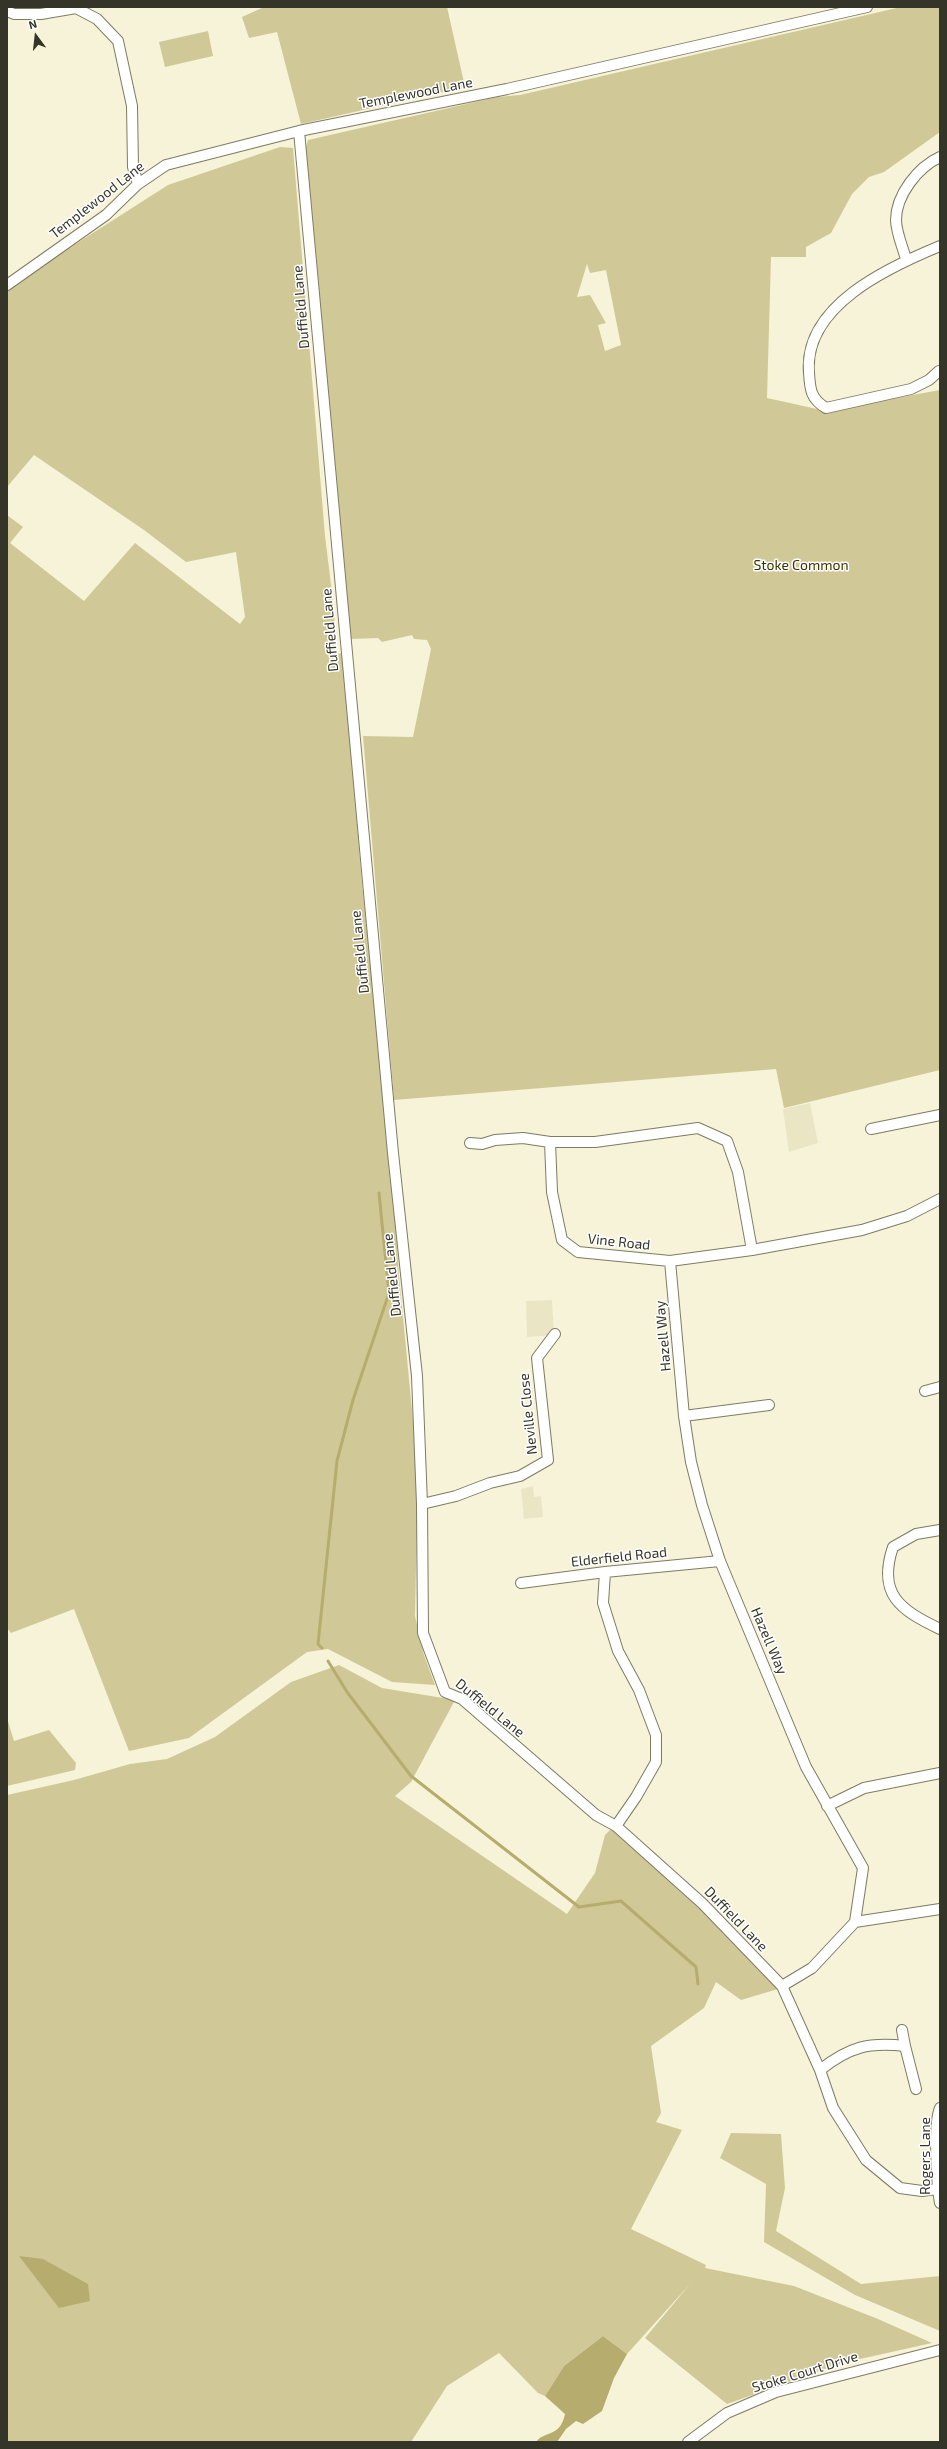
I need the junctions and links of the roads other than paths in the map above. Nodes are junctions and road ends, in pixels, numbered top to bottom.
1 (867, 7) edge
2 (7, 11) edge
3 (299, 131) junction
4 (940, 157) edge
5 (138, 184) junction
6 (940, 246) edge
7 (906, 259) junction
8 (7, 285) edge
9 (939, 372) dead end
10 (940, 1115) edge
11 (871, 1129) dead end
12 (550, 1142) junction
13 (470, 1143) dead end
14 (940, 1199) edge
15 (752, 1250) junction
16 (670, 1261) junction
17 (555, 1334) dead end
18 (940, 1388) edge
19 (925, 1391) dead end
20 (769, 1406) dead end
21 (684, 1416) junction
22 (422, 1504) junction
23 (940, 1530) edge
24 (720, 1561) junction
25 (605, 1572) junction
26 (522, 1583) dead end
27 (940, 1629) edge
28 (940, 1773) edge
29 (827, 1806) junction
30 (616, 1826) junction
31 (940, 1909) edge
32 (855, 1922) junction
33 (782, 1986) junction
34 (902, 2030) dead end
35 (906, 2046) junction
36 (820, 2070) junction
37 (916, 2088) dead end
38 (940, 2108) edge
39 (937, 2189) junction
40 (940, 2203) edge
41 (940, 2350) edge
42 (688, 2442) edge

1 - 3 street, Templewood Lane
2 - 5 street
3 - 5 street, Templewood Lane
3 - 22 street, Duffield Lane
4 - 7 street
5 - 8 street, Templewood Lane
6 - 7 street
7 - 9 street
10 - 11 street
12 - 13 street
12 - 15 street
12 - 16 street, Vine Road
14 - 15 street, Vine Road
15 - 16 street, Vine Road
16 - 21 street, Hazell Way
17 - 22 street, Neville Close
18 - 19 street
20 - 21 street
21 - 24 street, Hazell Way
22 - 30 street, Duffield Lane
23 - 27 street
24 - 25 street, Elderfield Road
24 - 29 street, Hazell Way
25 - 26 street, Elderfield Road
25 - 30 street
28 - 29 street
29 - 32 street, Hazell Way
30 - 33 street, Duffield Lane
31 - 32 street
32 - 33 street
33 - 36 street, Duffield Lane
34 - 35 street
35 - 36 street
35 - 37 street
36 - 39 street, Duffield Lane
38 - 39 street, Rogers Lane
39 - 40 street, Rogers Lane
41 - 42 street, Stoke Court Drive

